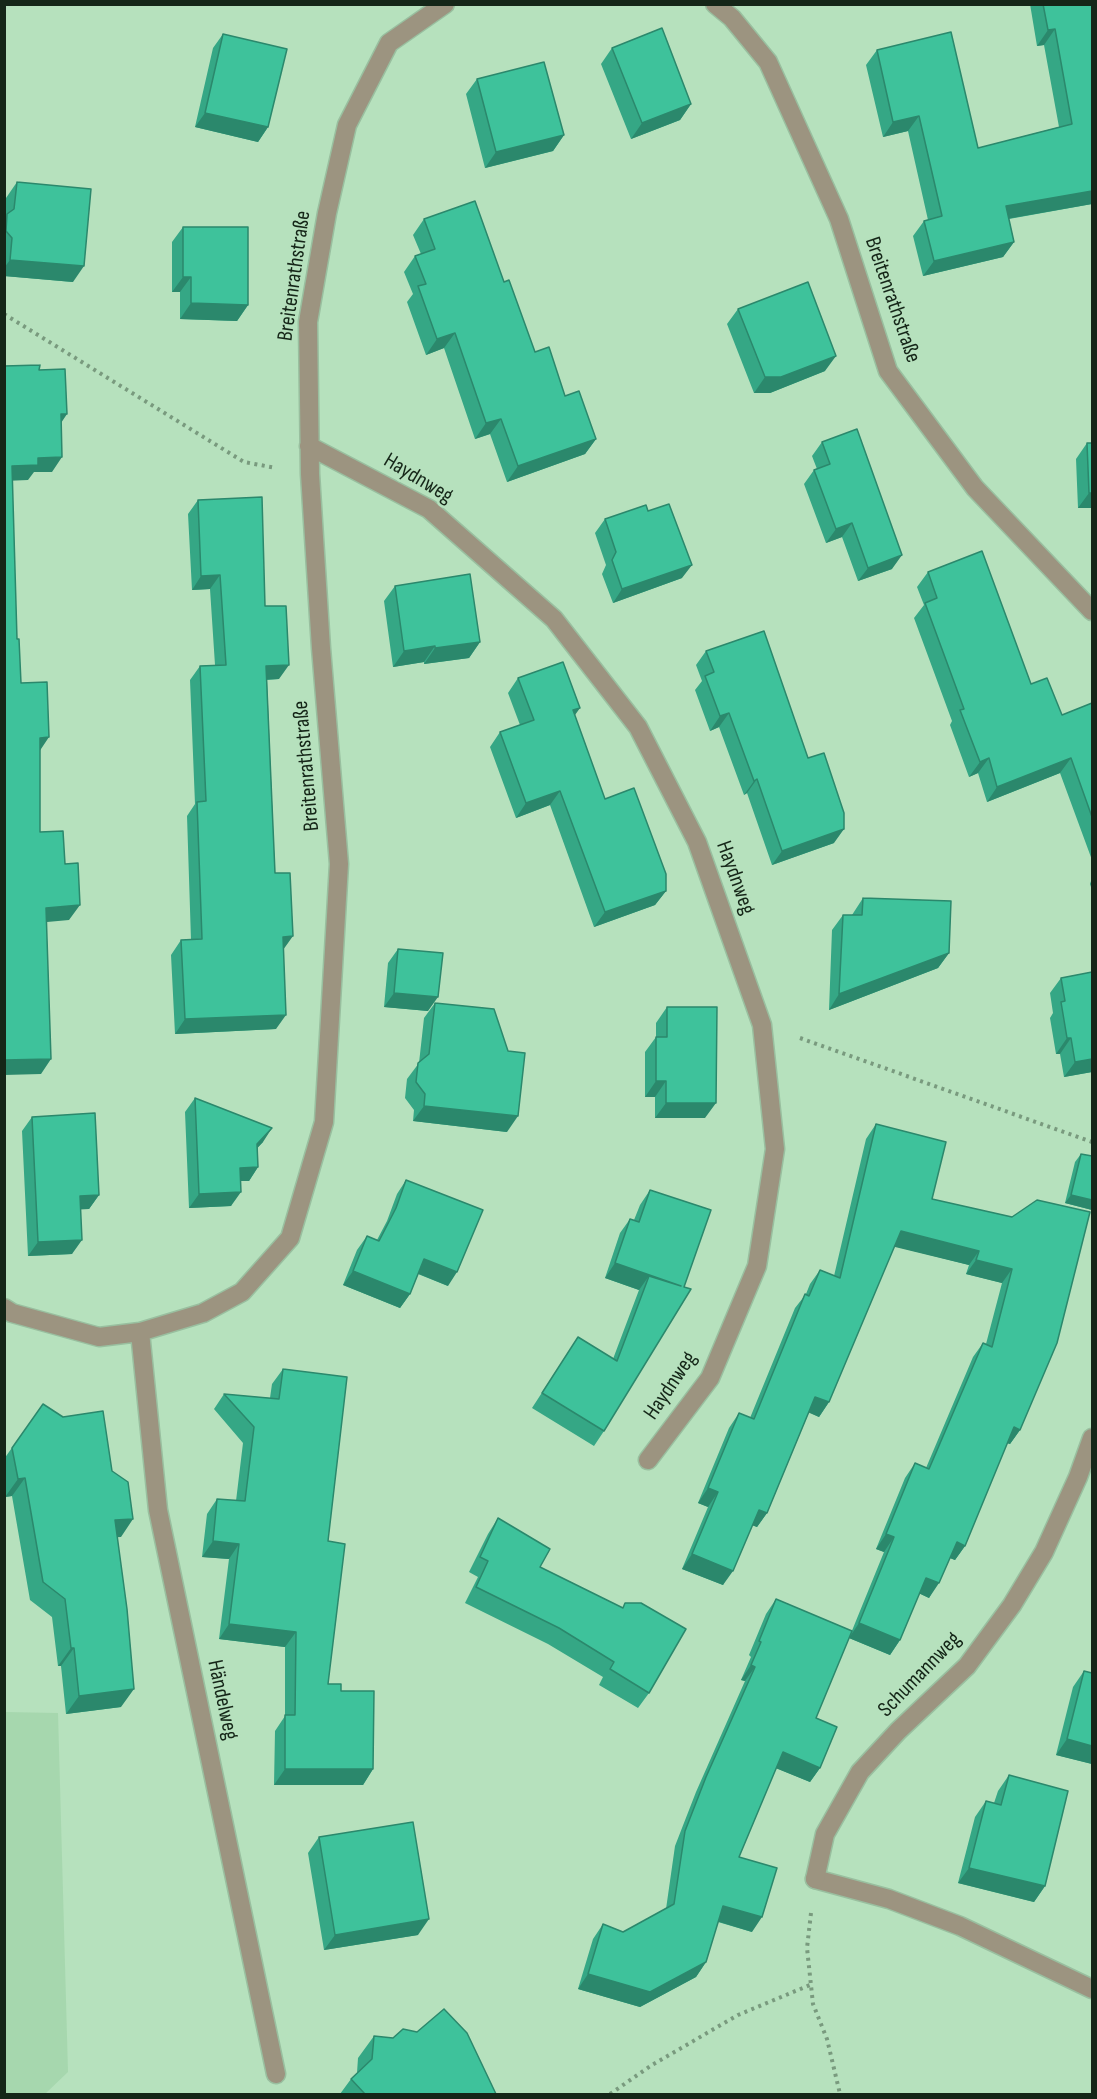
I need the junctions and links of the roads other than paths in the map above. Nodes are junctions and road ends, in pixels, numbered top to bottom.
1 (445, 4) edge
2 (716, 4) edge
3 (309, 446) junction
4 (1092, 611) edge
5 (4, 1308) edge
6 (140, 1332) junction
7 (1092, 1438) edge
8 (648, 1460) dead end
9 (1092, 1989) edge
10 (276, 2074) dead end

1 - 3 street, Breitenrathstraße
2 - 4 street, Breitenrathstraße
3 - 6 street, Breitenrathstraße
3 - 8 street, Haydnweg
5 - 6 street, Breitenrathstraße
6 - 10 street, Händelweg
7 - 9 street, Schumannweg

